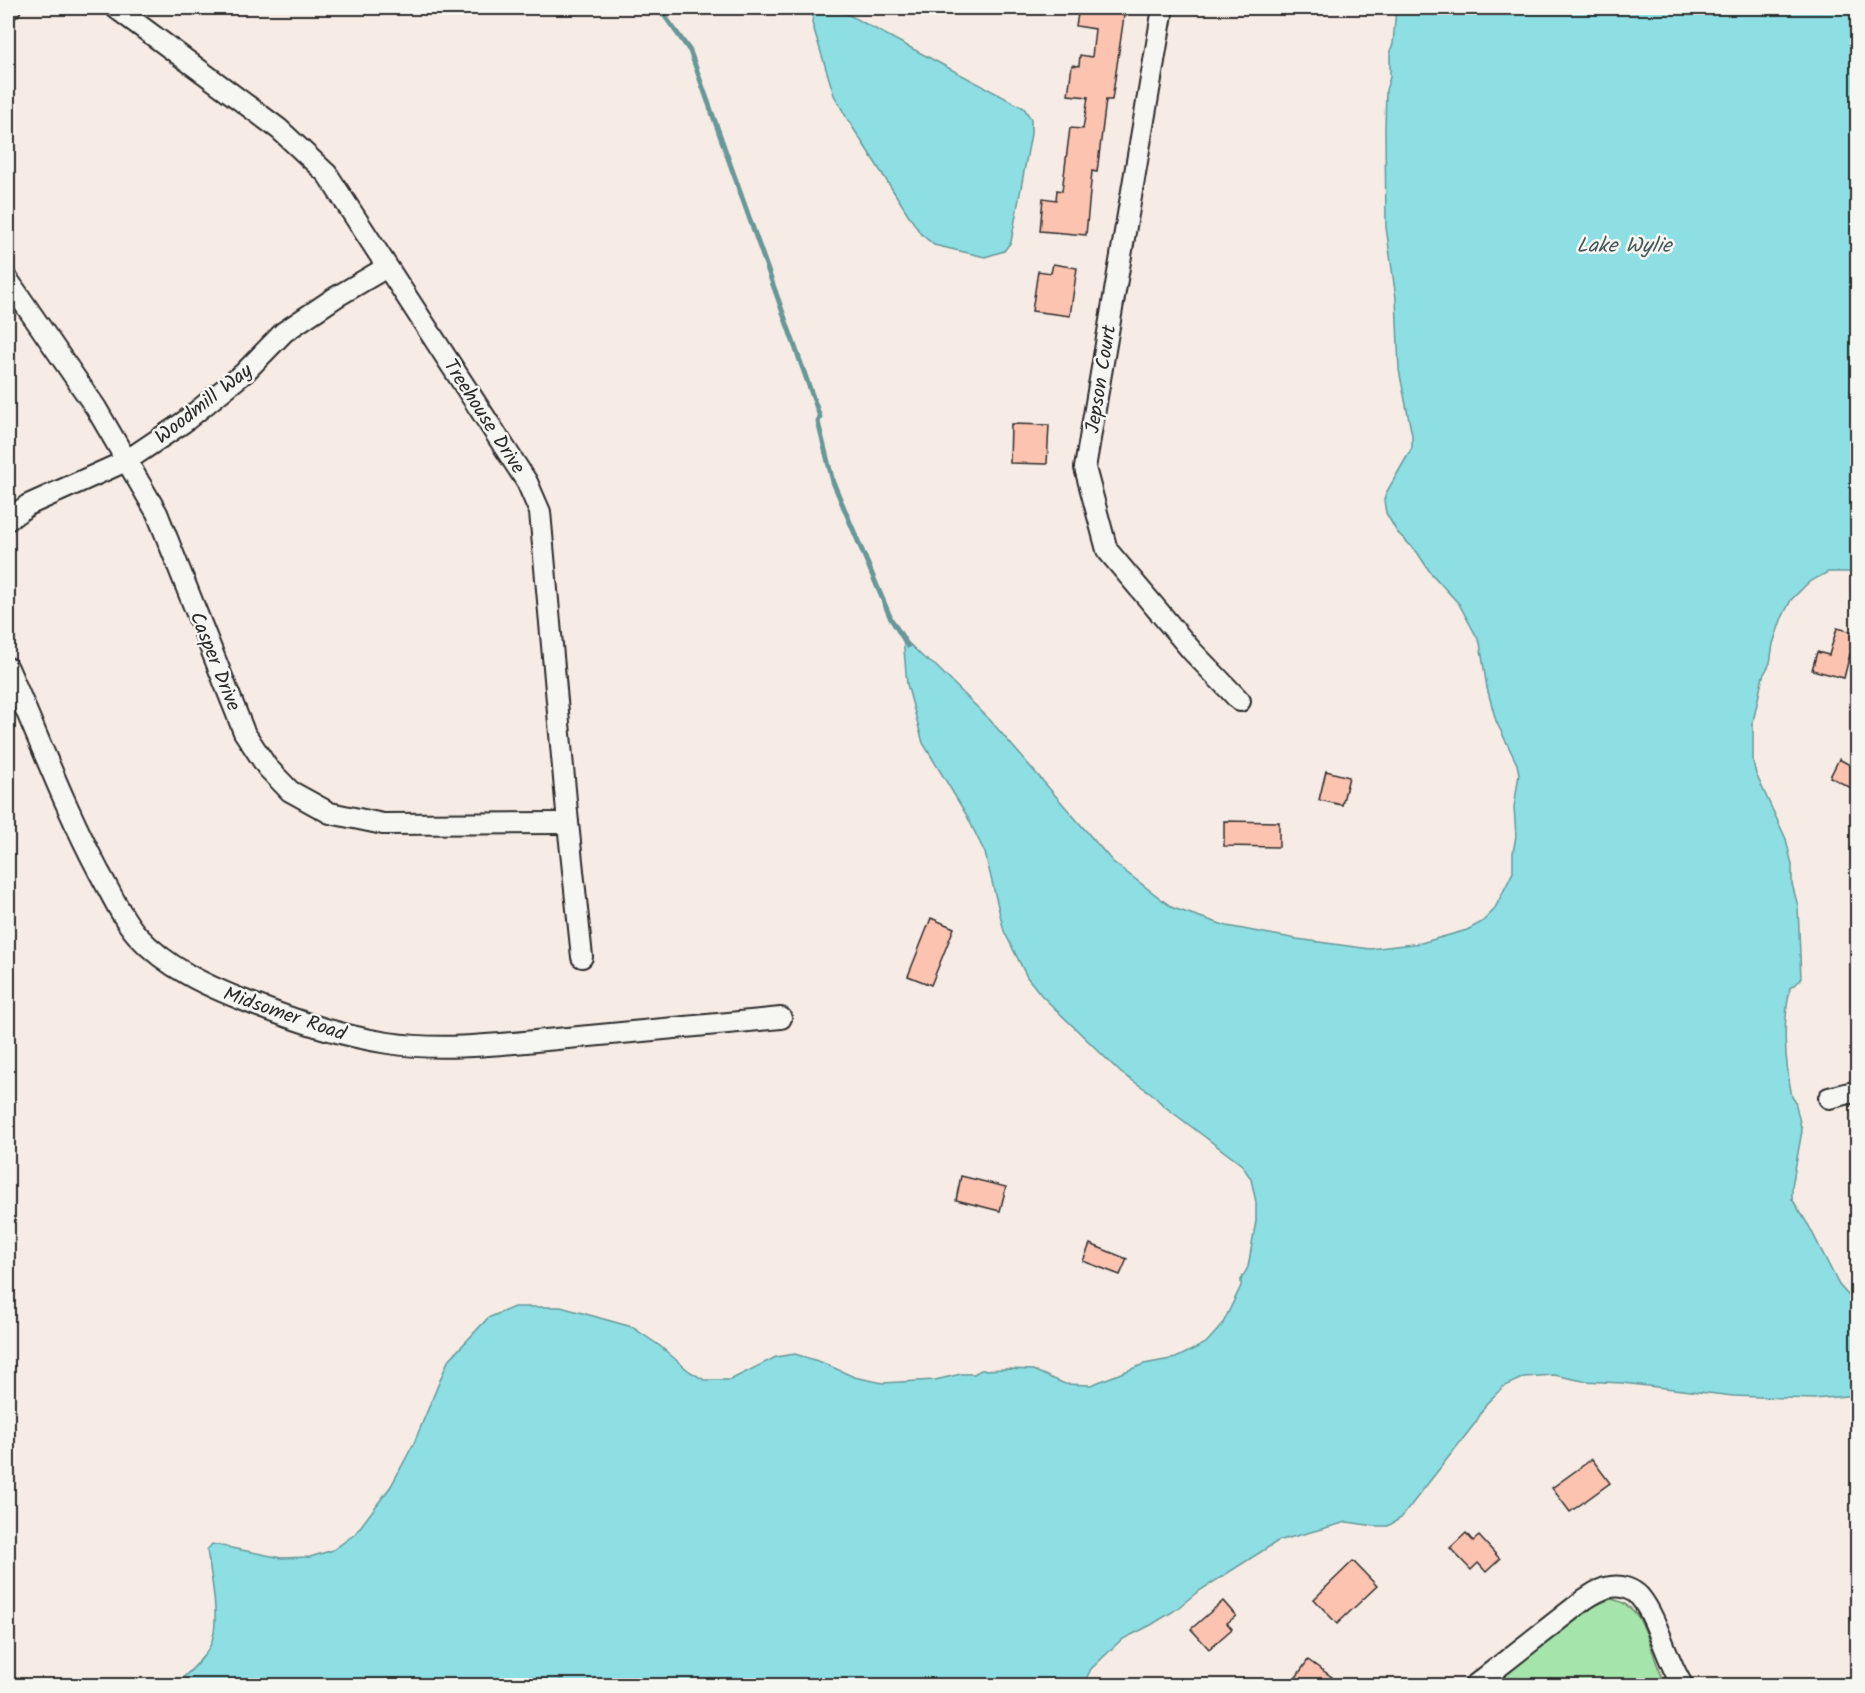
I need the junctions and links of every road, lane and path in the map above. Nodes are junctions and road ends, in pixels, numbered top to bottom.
1 (116, 8) edge
2 (1163, 8) edge
3 (387, 267) junction
4 (8, 280) edge
5 (126, 461) junction
6 (8, 520) edge
7 (8, 668) edge
8 (1240, 701) dead end
9 (568, 823) junction
10 (582, 957) dead end
11 (781, 1018) dead end
12 (1857, 1090) edge
13 (1829, 1098) dead end
14 (1474, 1686) edge
15 (1683, 1686) edge

1 - 3 street, Treehouse Drive
2 - 8 street, Jepson Court
3 - 5 street, Woodmill Way
3 - 9 street, Treehouse Drive
4 - 5 street, Casper Drive
5 - 6 street, Woodmill Way
5 - 9 street, Casper Drive
7 - 11 street, Midsomer Road
9 - 10 street, Treehouse Drive
12 - 13 street
14 - 15 street

